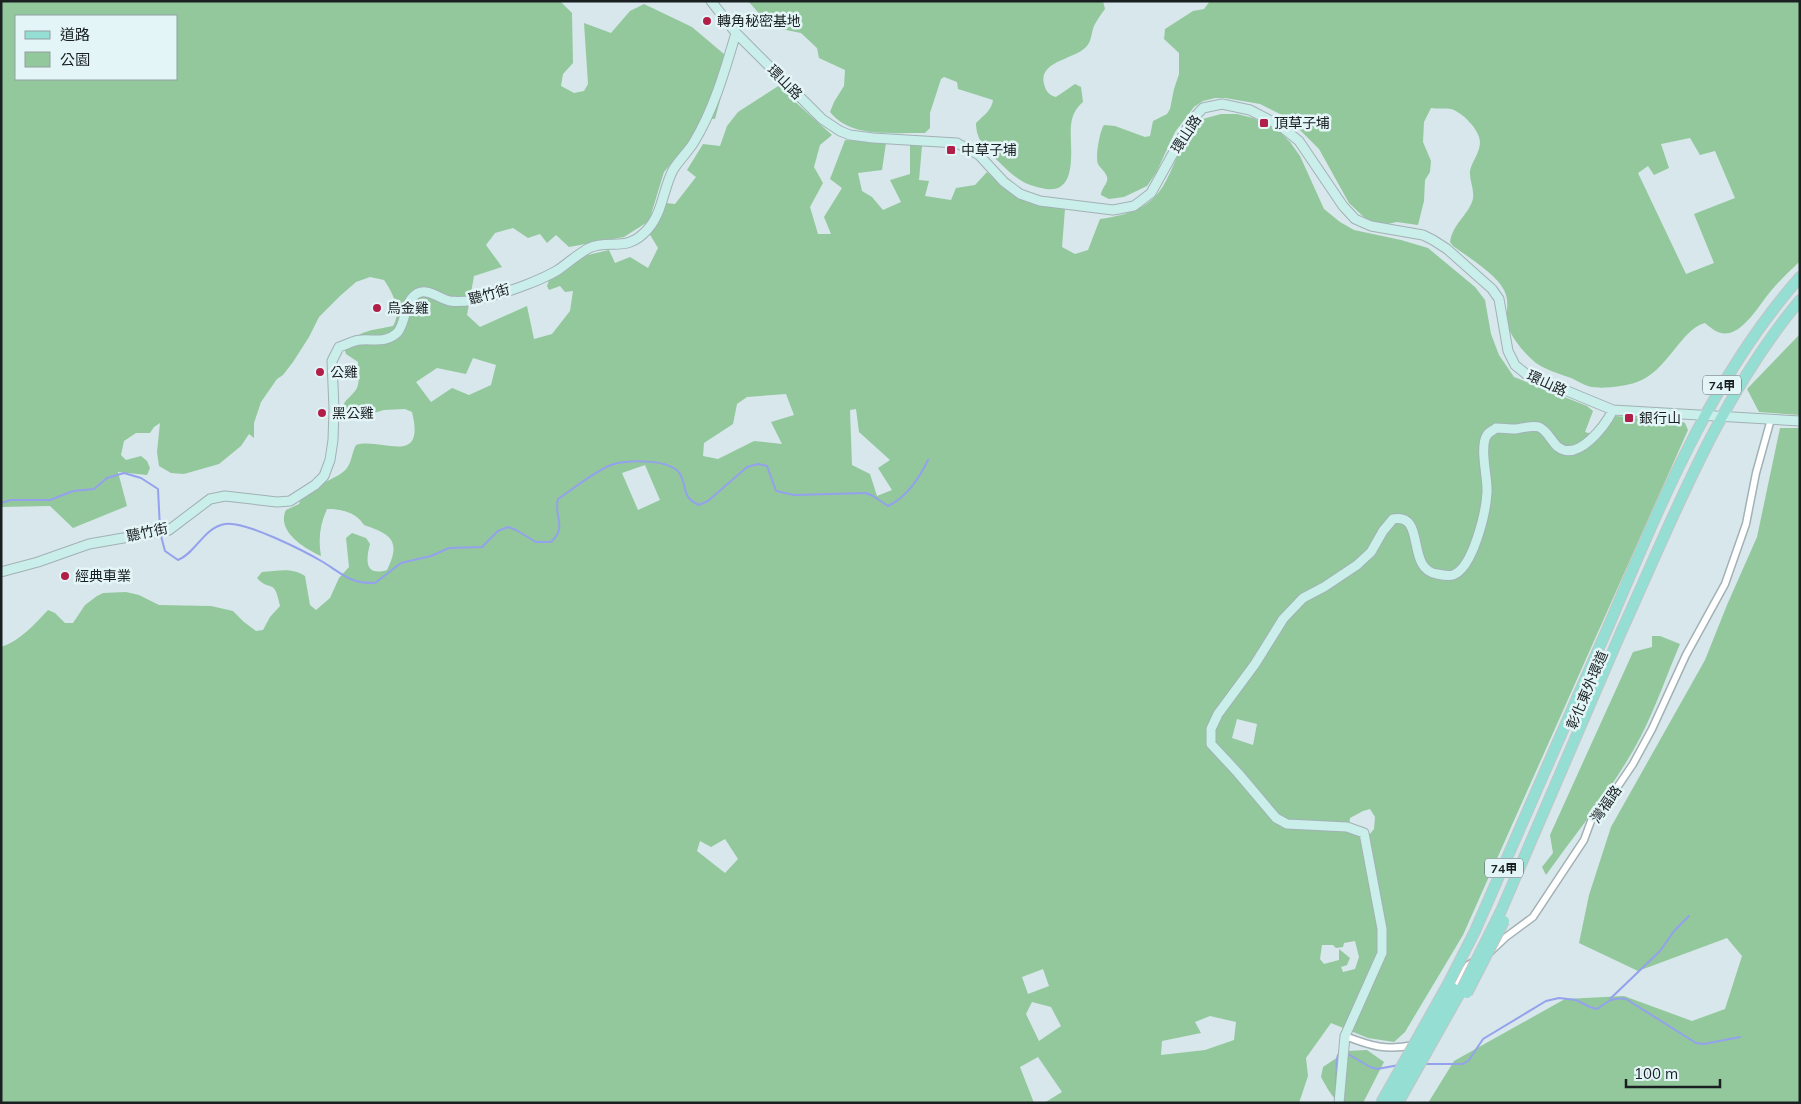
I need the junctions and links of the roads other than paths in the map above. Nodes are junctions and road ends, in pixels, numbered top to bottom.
1 (711, 1) edge
2 (736, 33) junction
3 (1800, 277) edge
4 (1800, 286) edge
5 (1800, 300) edge
6 (1800, 310) edge
7 (1761, 343) junction
8 (1613, 410) junction
9 (1708, 415) junction
10 (1725, 416) junction
11 (1770, 419) junction
12 (1800, 421) edge
13 (1704, 439) junction
14 (1672, 508) junction
15 (1, 572) edge
16 (1618, 628) junction
17 (1345, 1036) junction
18 (1339, 1103) edge
19 (1381, 1103) edge
20 (1389, 1103) edge
21 (1398, 1103) edge
22 (1406, 1103) edge

1 - 2 street, 環山路
2 - 8 street, 環山路
2 - 15 street, 聽竹街
3 - 7 main road, 74甲
4 - 7 main road, 彰化東外環道 / 74甲
5 - 7 main road, 彰化東外環道 / 74甲
6 - 7 main road, 74甲
7 - 9 main road, 彰化東外環道 / 74甲
7 - 10 main road, 彰化東外環道 / 74甲
8 - 9 street, 環山路
8 - 17 street
9 - 10 street, 環山路
9 - 13 main road, 彰化東外環道 / 74甲
10 - 11 street, 環山路
10 - 13 main road, 彰化東外環道 / 74甲
11 - 12 street, 環山路
11 - 17 street, 灣福路
13 - 14 main road, 彰化東外環道 / 74甲
13 - 14 main road, 74甲
14 - 16 main road, 74甲
14 - 16 main road, 彰化東外環道 / 74甲
16 - 19 main road, 74甲, bridge
16 - 20 main road, 彰化東外環道 / 74甲, bridge
16 - 21 main road, 彰化東外環道 / 74甲, bridge
16 - 22 main road, 74甲, bridge
17 - 18 street

